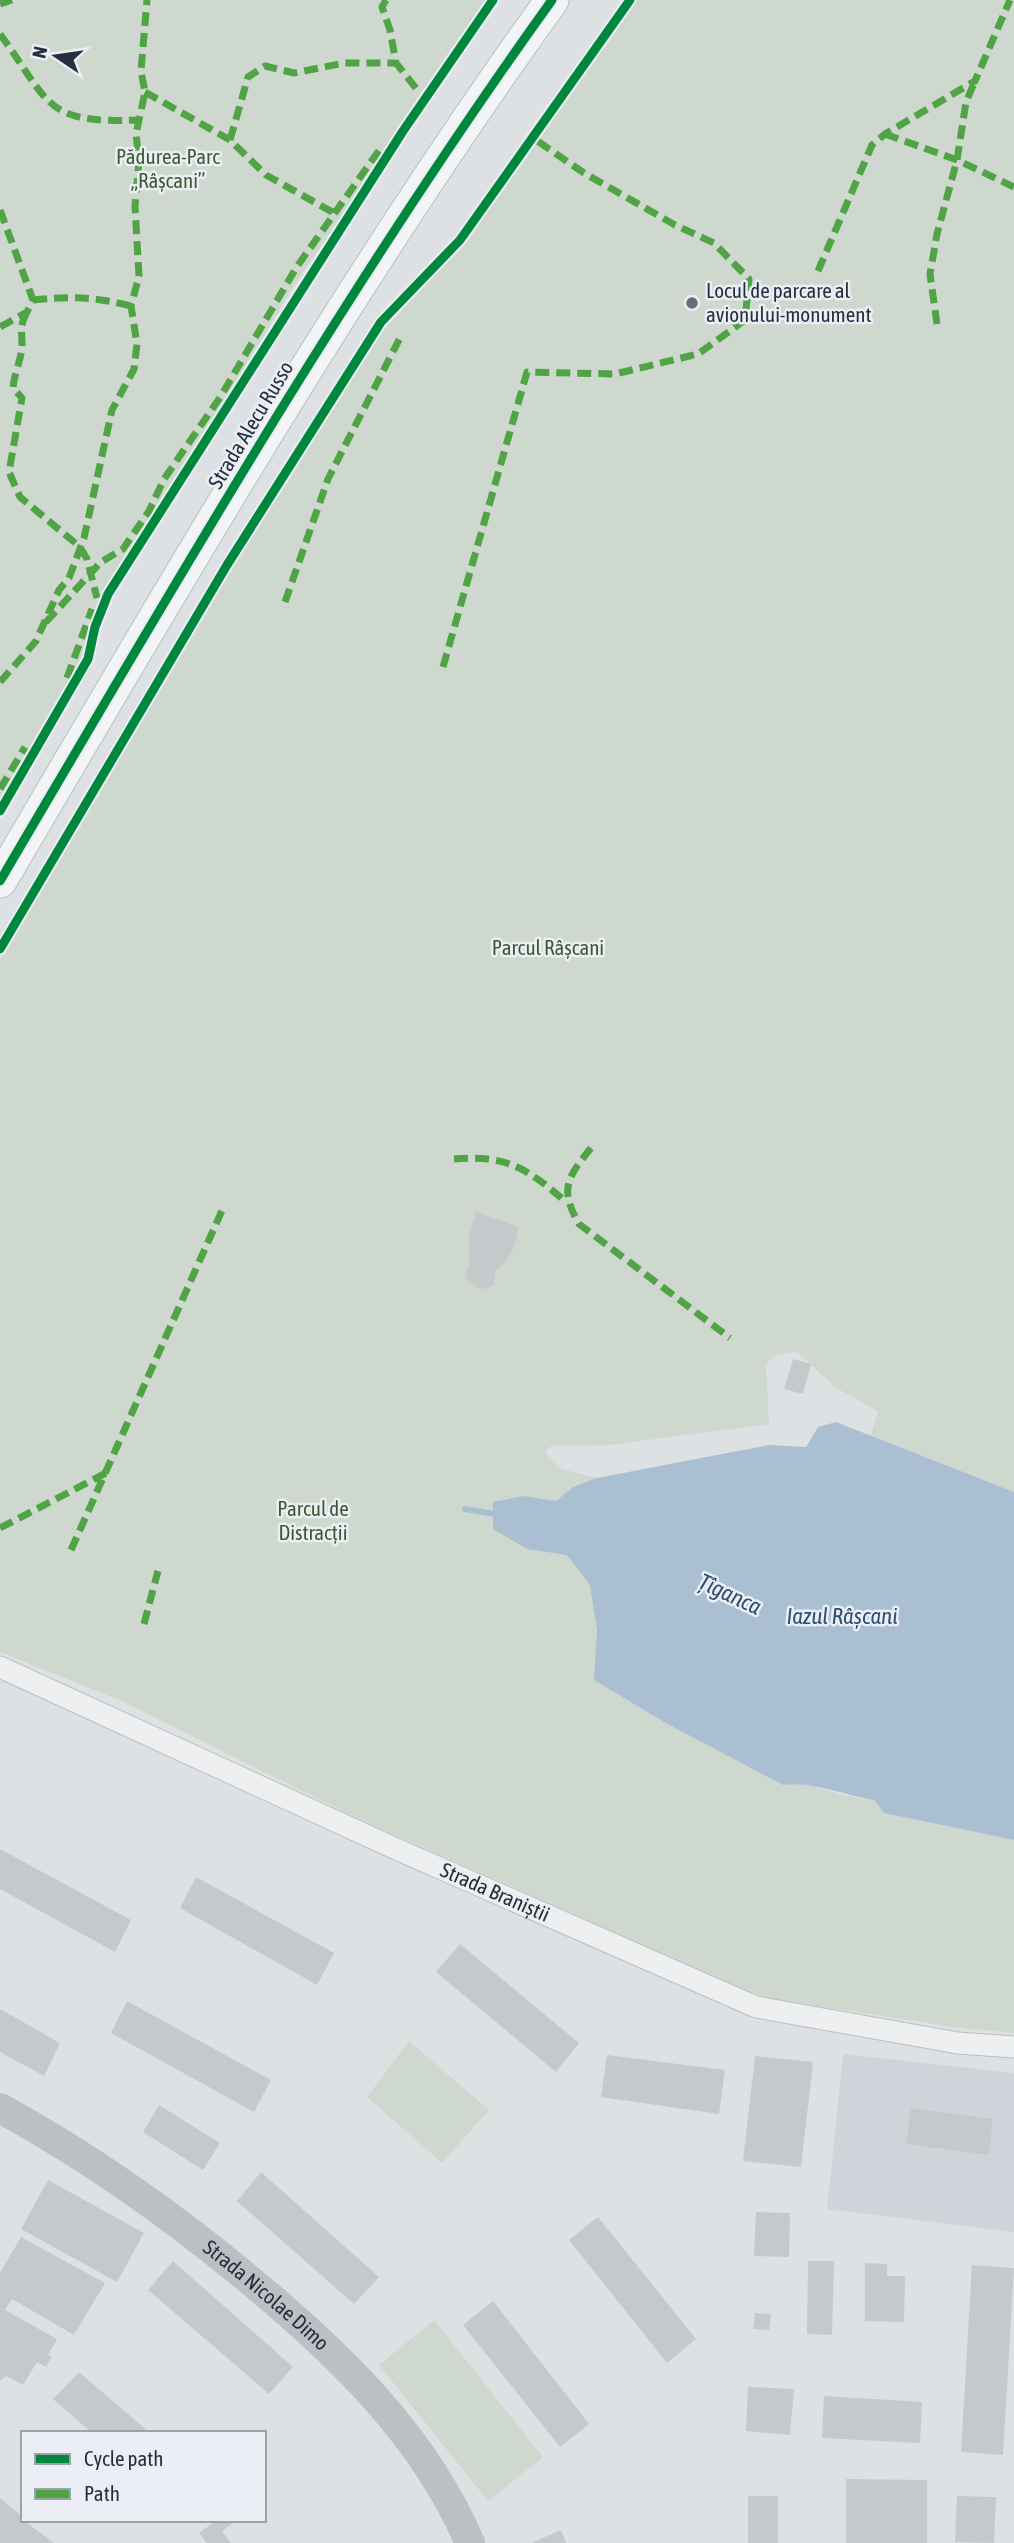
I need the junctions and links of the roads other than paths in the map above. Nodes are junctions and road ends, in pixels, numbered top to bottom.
1 (552, 0) edge
2 (0, 881) edge
3 (0, 1667) edge
4 (1014, 2048) edge
5 (0, 2108) edge
6 (470, 2543) edge

1 - 2 main road, Strada Alecu Russo
3 - 4 street, Strada Braniștii
5 - 6 main road, Strada Nicolae Dimo

